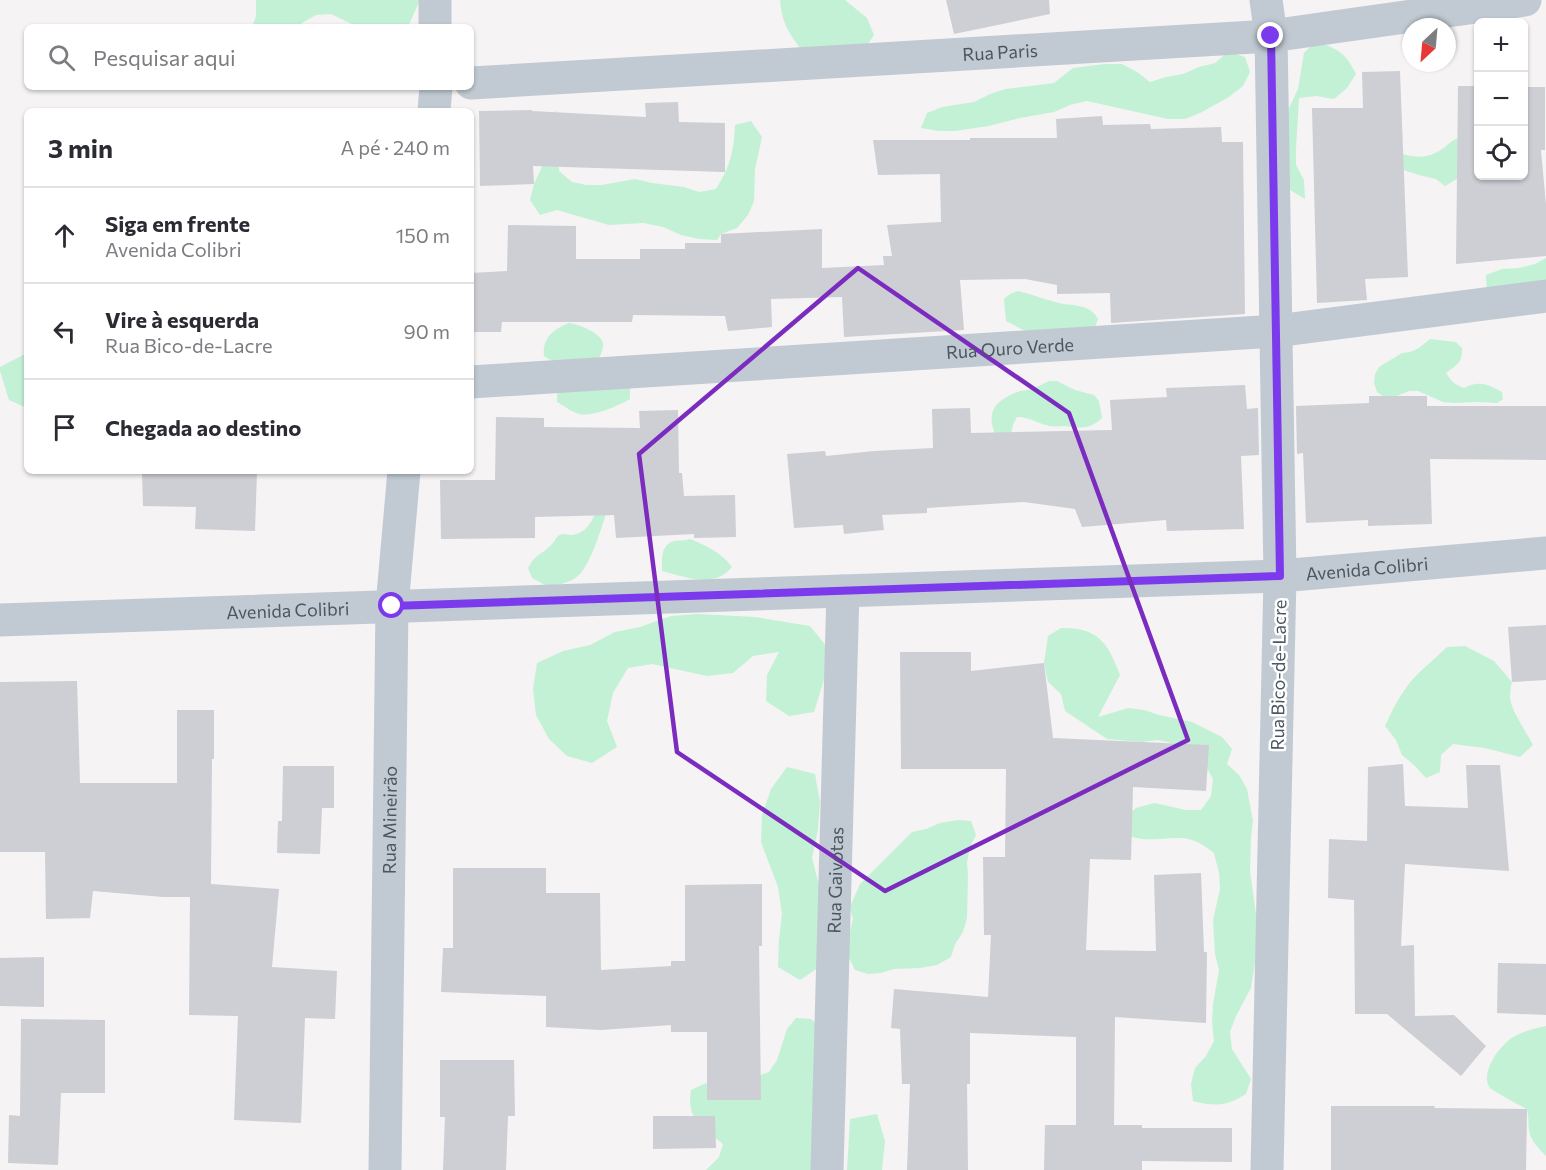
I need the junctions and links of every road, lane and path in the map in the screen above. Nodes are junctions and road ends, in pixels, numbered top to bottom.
1 (435, 0) edge
2 (1266, 0) edge
3 (1525, 0) edge
4 (435, 24) edge
5 (1271, 36) junction
6 (474, 83) edge
7 (436, 90) edge
8 (434, 108) edge
9 (1546, 296) edge
10 (1276, 331) junction
11 (474, 382) edge
12 (404, 474) edge
13 (1546, 553) edge
14 (1280, 576) junction
15 (843, 591) junction
16 (392, 606) junction
17 (0, 620) edge
18 (385, 1170) edge
19 (827, 1170) edge
20 (1268, 1170) edge

1 - 4 street
2 - 5 street, Rua Bico-de-Lacre
3 - 5 street, Rua Paris
5 - 6 street, Rua Paris
5 - 10 street, Rua Bico-de-Lacre
7 - 8 street
9 - 10 street, Rua Ouro Verde
10 - 11 street, Rua Ouro Verde
10 - 14 street, Rua Bico-de-Lacre
12 - 16 street, Rua Mineirão
13 - 14 street, Avenida Colibri
14 - 15 street, Avenida Colibri
14 - 20 street, Rua Bico-de-Lacre
15 - 16 street, Avenida Colibri
15 - 19 street, Rua Gaivotas
16 - 17 street, Avenida Colibri
16 - 18 street, Rua Mineirão

